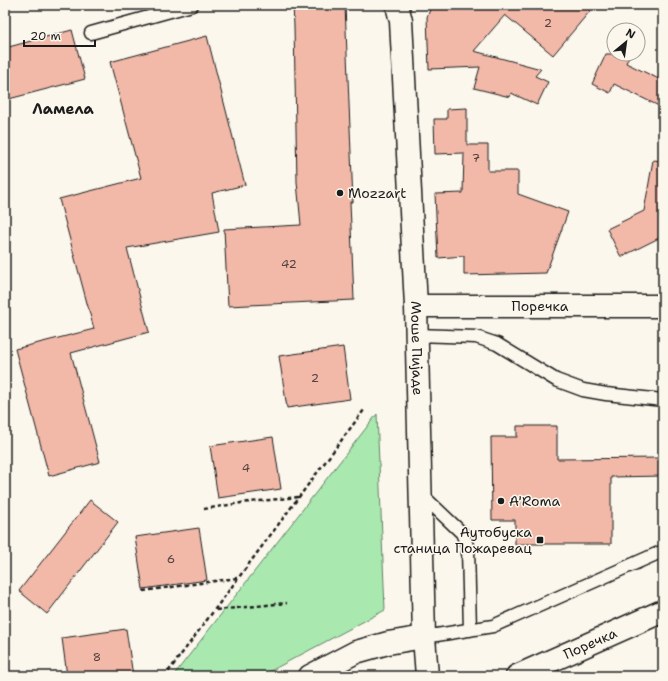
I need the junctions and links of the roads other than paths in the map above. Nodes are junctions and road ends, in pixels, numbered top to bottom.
1 (192, 5) edge
2 (401, 10) edge
3 (91, 33) dead end
4 (416, 306) junction
5 (663, 306) edge
6 (416, 336) junction
7 (663, 400) edge
8 (420, 494) junction
9 (663, 551) edge
10 (663, 612) edge
11 (470, 630) junction
12 (424, 637) junction
13 (310, 676) edge
14 (427, 676) edge
15 (517, 676) edge

1 - 3 lane
2 - 4 street, Моше Пијаде
4 - 5 street, Поречка
4 - 6 street, Моше Пијаде
6 - 7 lane
6 - 8 street, Моше Пијаде
8 - 11 lane
8 - 12 street, Моше Пијаде
9 - 11 lane
10 - 15 street, Поречка
11 - 12 lane
12 - 13 street
12 - 14 street, Моше Пијаде

